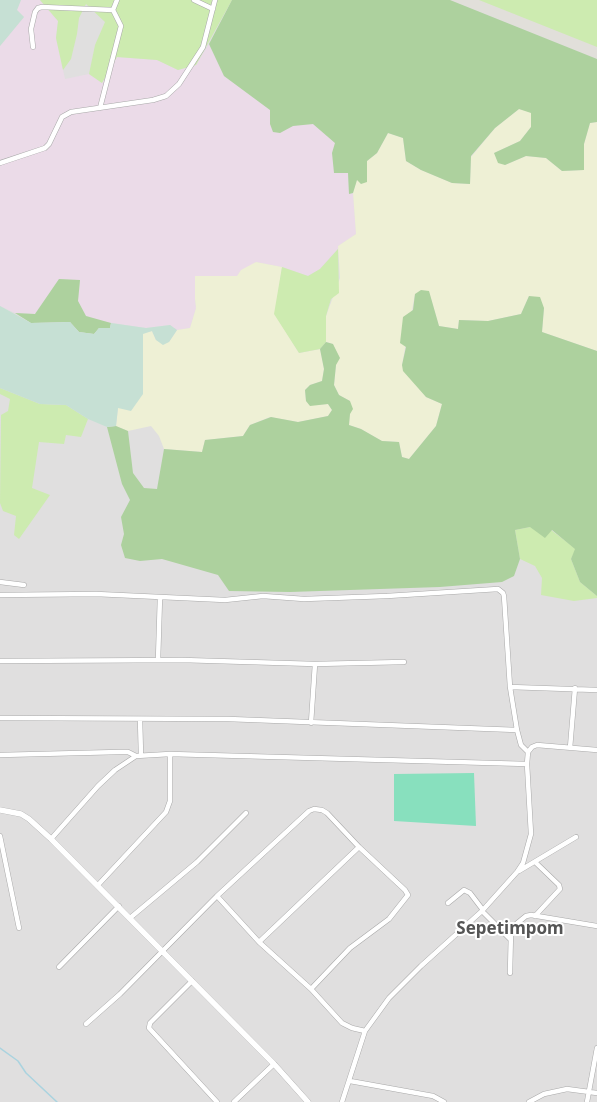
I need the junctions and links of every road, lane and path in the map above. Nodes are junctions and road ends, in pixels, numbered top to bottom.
1 (117, 0) edge
2 (194, 0) edge
3 (215, 0) edge
4 (213, 9) junction
5 (113, 10) junction
6 (33, 47) dead end
7 (100, 108) junction
8 (0, 163) edge
9 (0, 582) edge
10 (24, 585) dead end
11 (0, 595) edge
12 (160, 597) junction
13 (158, 660) junction
14 (0, 661) edge
15 (404, 662) dead end
16 (315, 664) junction
17 (510, 687) junction
18 (575, 688) junction
19 (597, 690) edge
20 (0, 718) edge
21 (140, 719) junction
22 (311, 723) junction
23 (517, 730) junction
24 (570, 748) junction
25 (597, 750) edge
26 (528, 752) junction
27 (170, 754) junction
28 (0, 755) edge
29 (138, 755) junction
30 (527, 764) junction
31 (0, 810) edge
32 (246, 813) dead end
33 (0, 836) edge
34 (576, 837) dead end
35 (51, 839) junction
36 (359, 847) junction
37 (535, 862) junction
38 (517, 872) junction
39 (98, 885) junction
40 (217, 896) junction
41 (448, 903) dead end
42 (119, 906) junction
43 (483, 910) junction
44 (535, 916) junction
45 (130, 918) junction
46 (597, 926) edge
47 (19, 928) dead end
48 (510, 939) junction
49 (259, 942) junction
50 (163, 950) junction
51 (59, 967) dead end
52 (510, 973) dead end
53 (192, 981) junction
54 (311, 989) junction
55 (86, 1024) dead end
56 (365, 1031) junction
57 (597, 1048) edge
58 (274, 1064) junction
59 (350, 1081) junction
60 (589, 1091) junction
61 (597, 1093) edge
62 (217, 1102) edge
63 (234, 1102) edge
64 (308, 1102) edge
65 (342, 1102) edge
66 (444, 1102) edge
67 (529, 1102) edge
68 (587, 1102) edge

1 - 5 street
2 - 4 street
3 - 4 street
4 - 7 street
5 - 6 street
5 - 7 street
7 - 8 street
9 - 10 street
11 - 12 street
12 - 13 street
12 - 17 street
13 - 14 street
13 - 16 street
15 - 16 street
16 - 22 street
17 - 18 street
17 - 23 street
18 - 19 street
18 - 24 street
20 - 21 street
21 - 22 street
21 - 29 street
22 - 23 street
23 - 26 street
24 - 25 street
24 - 26 street
26 - 30 street
27 - 29 street
27 - 30 street
27 - 39 street
28 - 29 street
29 - 35 street
30 - 38 street
31 - 35 street
32 - 45 street
33 - 47 street
34 - 37 street
35 - 39 street
36 - 40 street
36 - 49 street
36 - 54 street
37 - 38 street
37 - 44 street
38 - 43 street
39 - 42 street
40 - 49 street
40 - 50 street
41 - 43 street
42 - 45 street
42 - 51 street
43 - 48 street
43 - 56 street
44 - 46 street
44 - 48 street
45 - 50 street
48 - 52 street
49 - 54 street
50 - 53 street
50 - 55 street
53 - 58 street
53 - 62 street
54 - 56 street
56 - 59 street
57 - 60 street
58 - 63 street
58 - 64 street
59 - 65 street
59 - 66 street
60 - 61 street
60 - 67 street
60 - 68 street

